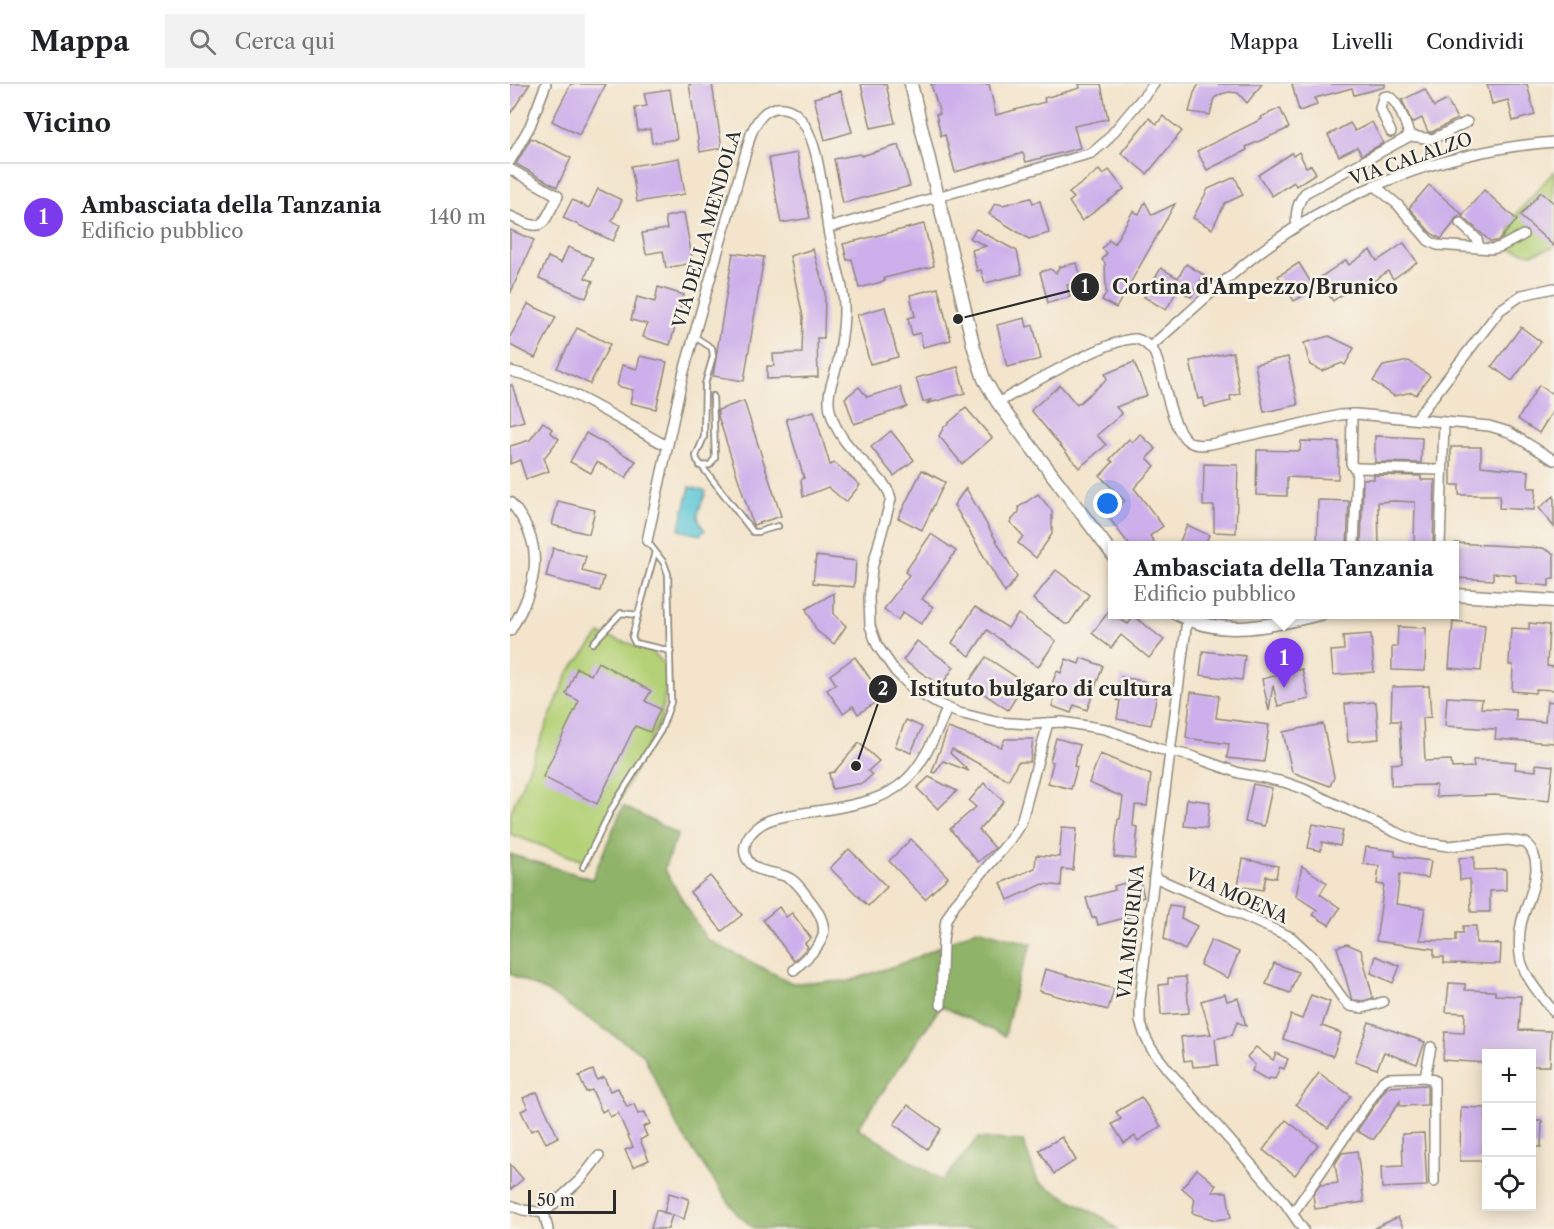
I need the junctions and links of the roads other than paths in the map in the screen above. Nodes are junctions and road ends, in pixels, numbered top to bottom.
1 (546, 84) edge
2 (911, 84) edge
3 (1154, 84) edge
4 (1467, 122) dead end
5 (1391, 132) dead end
6 (1410, 136) junction
7 (1554, 142) edge
8 (510, 161) edge
9 (510, 169) edge
10 (1374, 185) junction
11 (939, 196) junction
12 (510, 216) edge
13 (1460, 223) dead end
14 (1297, 226) junction
15 (828, 228) junction
16 (1523, 235) dead end
17 (1479, 247) junction
18 (1554, 288) edge
19 (693, 336) junction
20 (1150, 347) junction
21 (510, 371) edge
22 (713, 396) dead end
23 (998, 403) junction
24 (1352, 414) junction
25 (1416, 419) junction
26 (1444, 423) junction
27 (667, 446) junction
28 (1554, 460) edge
29 (700, 465) junction
30 (1357, 468) junction
31 (1442, 470) junction
32 (510, 502) edge
33 (778, 526) dead end
34 (1354, 541) edge
35 (1440, 541) edge
36 (647, 542) joint
37 (1108, 548) edge
38 (655, 552) junction
39 (1459, 595) edge
40 (1554, 601) edge
41 (638, 615) junction
42 (1182, 619) edge
43 (1190, 619) edge
44 (1297, 619) edge
45 (510, 631) edge
46 (593, 643) dead end
47 (671, 651) junction
48 (947, 709) junction
49 (1048, 723) junction
50 (1170, 752) junction
51 (583, 867) dead end
52 (1154, 878) junction
53 (794, 970) dead end
54 (1383, 1002) dead end
55 (941, 1005) dead end
56 (1554, 1012) edge
57 (1431, 1047) dead end
58 (1425, 1077) junction
59 (599, 1156) dead end
60 (1434, 1182) dead end
61 (510, 1205) edge
62 (544, 1213) junction
63 (1293, 1213) junction
64 (548, 1229) edge
65 (1303, 1229) edge

1 - 8 street
2 - 11 street
3 - 11 street
4 - 6 street
5 - 6 street
6 - 14 street
7 - 10 street, VIA CALALZO
9 - 12 street
10 - 14 street, VIA CALALZO
10 - 17 street
11 - 15 street
11 - 23 street
13 - 17 street
14 - 20 street, VIA CALALZO
15 - 19 street, VIA DELLA MENDOLA
15 - 48 street, VIA DELLA MENDOLA
16 - 17 street
18 - 25 street
19 - 27 street, VIA DELLA MENDOLA
19 - 29 lane
20 - 23 street
20 - 24 street
21 - 27 street
22 - 29 lane
23 - 37 street
24 - 25 street
24 - 30 street
25 - 26 street
26 - 28 street
26 - 31 street
27 - 36 street, VIA DELLA MENDOLA
29 - 33 lane
30 - 31 street
30 - 34 street
31 - 35 street
32 - 45 street
36 - 38 lane
38 - 41 lane
38 - 47 lane
39 - 40 street
41 - 46 lane
41 - 47 lane
42 - 50 street, VIA MISURINA
43 - 44 street
47 - 51 lane
48 - 49 street, VIA DELLA MENDOLA
48 - 53 street
49 - 50 street, VIA DELLA MENDOLA
49 - 55 street
50 - 52 street, VIA MISURINA
50 - 56 street, VIA DELLA MENDOLA
52 - 54 street, VIA MOENA
52 - 63 street, VIA MISURINA
57 - 58 street
58 - 60 street
58 - 63 street
59 - 62 street
61 - 62 street
62 - 64 street
63 - 65 street, VIA MISURINA

